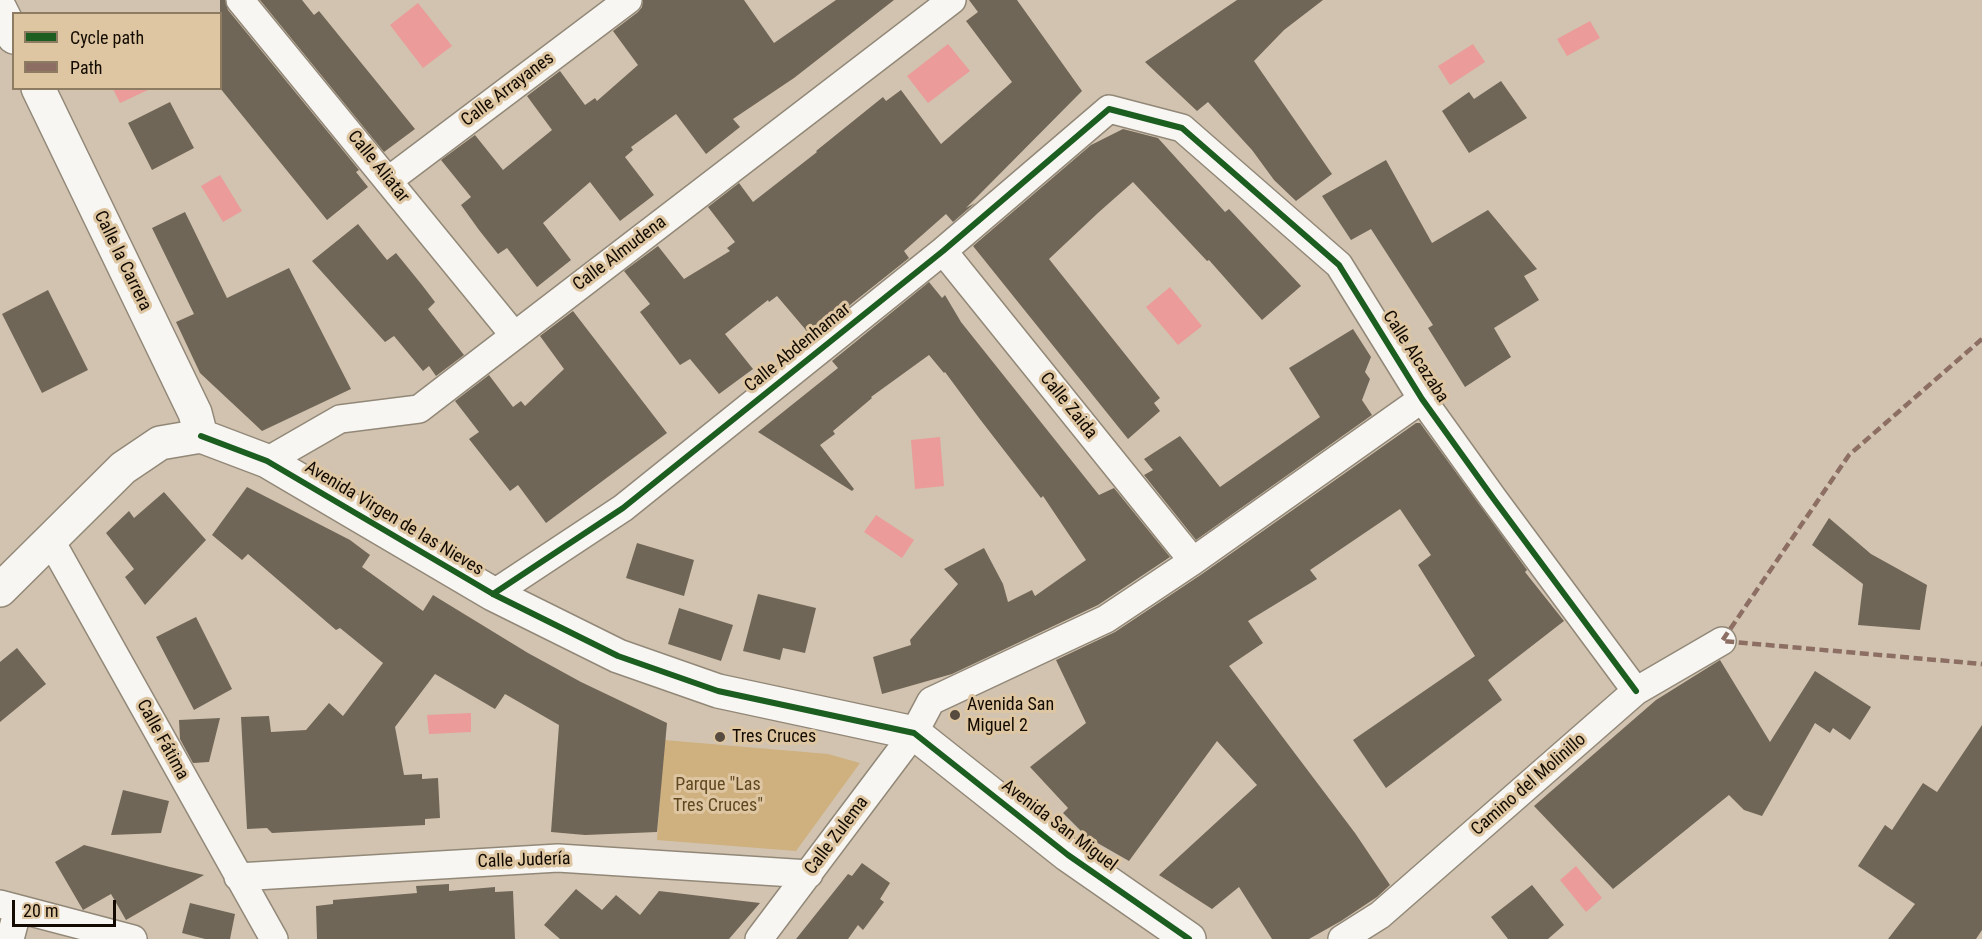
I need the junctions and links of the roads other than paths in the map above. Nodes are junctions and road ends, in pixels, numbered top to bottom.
1 (240, 0) edge
2 (628, 0) edge
3 (952, 0) edge
4 (0, 9) edge
5 (12, 33) edge
6 (40, 90) edge
7 (1109, 109) joint
8 (389, 180) junction
9 (943, 251) junction
10 (514, 335) junction
11 (1422, 399) junction
12 (201, 436) junction
13 (267, 461) junction
14 (51, 541) junction
15 (1193, 561) junction
16 (0, 590) edge
17 (493, 594) junction
18 (1722, 641) dead end
19 (1636, 691) junction
20 (914, 733) junction
21 (809, 874) junction
22 (238, 877) junction
23 (9, 906) edge
24 (10, 939) edge
25 (133, 939) edge
26 (273, 939) edge
27 (759, 939) edge
28 (1189, 939) edge
29 (1342, 939) edge

1 - 8 street, Calle Aliatar
2 - 8 street, Calle Arrayanes
3 - 10 street, Calle Almudena
4 - 5 street
6 - 12 street, Calle la Carrera
7 - 9 street, Calle Abdenhamar
7 - 11 street, Calle Alcazaba
8 - 10 street, Calle Aliatar
9 - 15 street, Calle Zaida
9 - 17 street, Calle Abdenhamar
10 - 13 street, Calle Almudena
11 - 15 street, Calle Zulema
11 - 19 street, Calle Alcazaba
12 - 13 street, Avenida Virgen de las Nieves
12 - 14 street
13 - 17 street, Avenida Virgen de las Nieves
14 - 16 street
14 - 22 street, Calle Fátima
15 - 20 street, Calle Zulema
17 - 20 street, Avenida Virgen de las Nieves
18 - 19 street, Camino del Molinillo
19 - 29 street, Camino del Molinillo
20 - 21 street, Calle Zulema
20 - 28 street, Avenida San Miguel
21 - 22 street, Calle Judería
21 - 27 street, Calle Zulema
22 - 26 street, Calle Fátima
23 - 24 street
23 - 25 street

